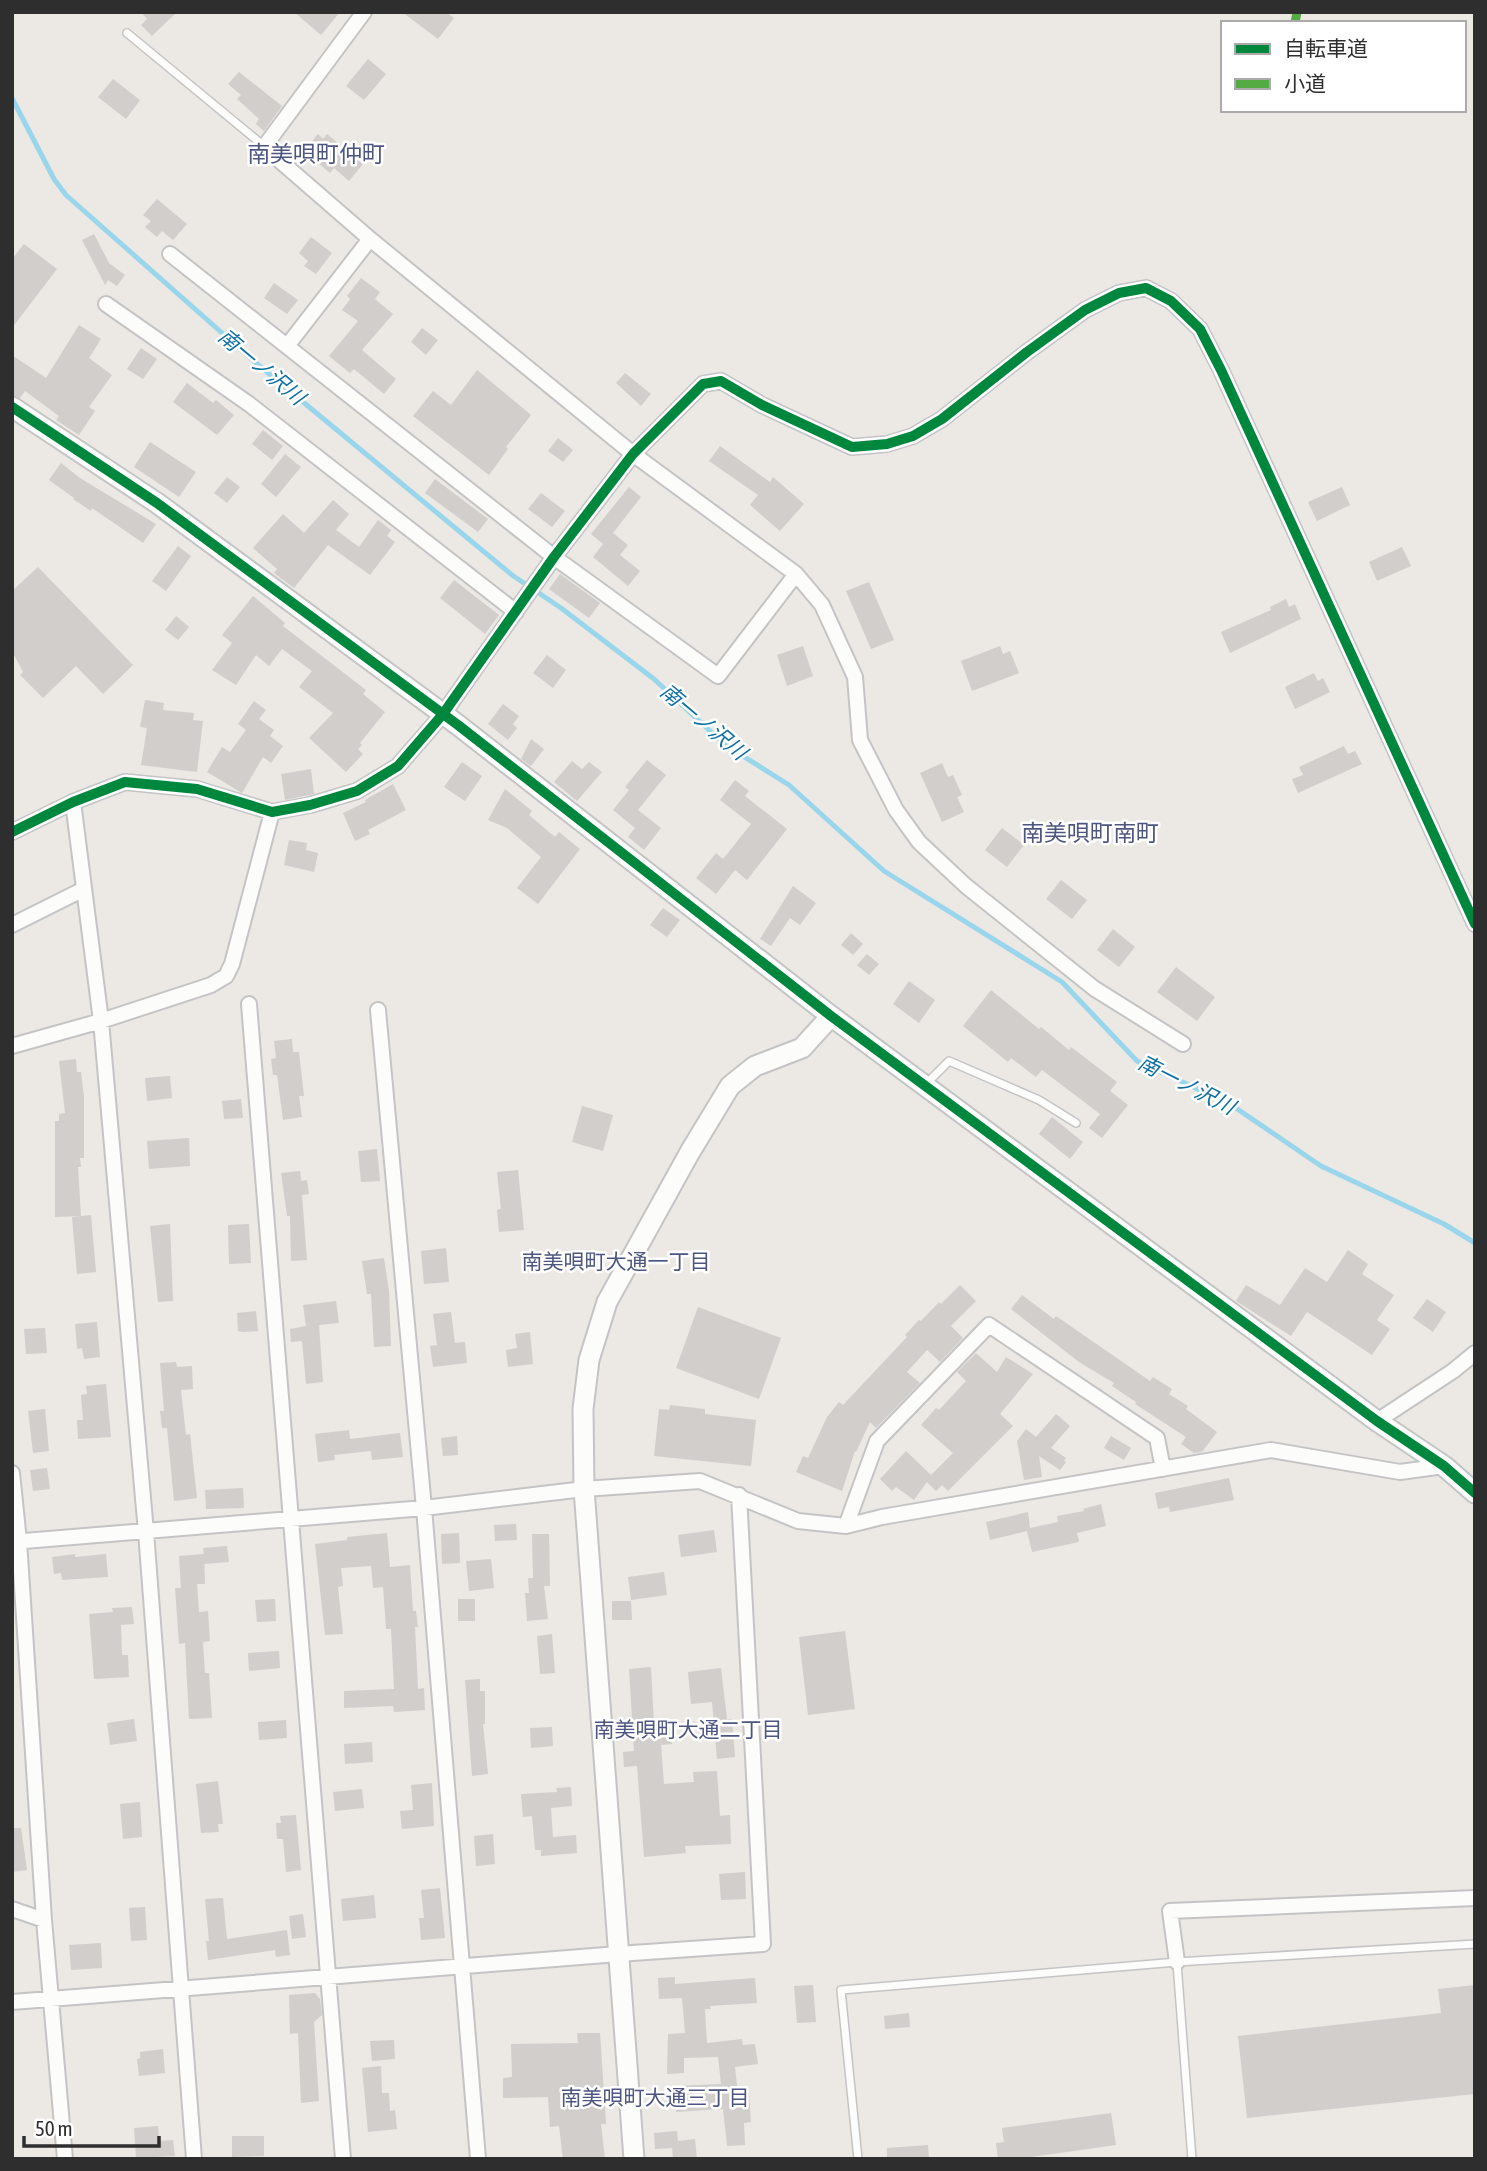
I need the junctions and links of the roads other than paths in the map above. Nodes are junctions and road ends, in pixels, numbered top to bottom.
1 (364, 12) edge
2 (127, 33) dead end
3 (264, 147) junction
4 (370, 239) junction
5 (170, 254) dead end
6 (106, 304) dead end
7 (287, 346) junction
8 (12, 407) edge
9 (633, 454) junction
10 (554, 557) junction
11 (796, 574) junction
12 (519, 606) junction
13 (443, 714) junction
14 (73, 802) junction
15 (272, 812) junction
16 (12, 832) edge
17 (84, 888) junction
18 (1475, 923) edge
19 (12, 926) edge
20 (250, 1004) dead end
21 (379, 1010) dead end
22 (831, 1016) junction
23 (101, 1021) junction
24 (1183, 1044) dead end
25 (12, 1046) edge
26 (925, 1086) junction
27 (1076, 1123) dead end
28 (1475, 1353) edge
29 (1377, 1421) junction
30 (1444, 1466) junction
31 (1163, 1469) junction
32 (12, 1473) edge
33 (584, 1489) junction
34 (1475, 1493) edge
35 (739, 1495) junction
36 (424, 1508) junction
37 (290, 1519) junction
38 (846, 1526) junction
39 (146, 1532) junction
40 (16, 1541) edge
41 (1475, 1898) edge
42 (12, 1909) edge
43 (44, 1920) junction
44 (1475, 1944) edge
45 (618, 1954) junction
46 (1177, 1962) junction
47 (462, 1966) junction
48 (328, 1976) junction
49 (180, 1988) junction
50 (51, 1998) junction
51 (12, 2002) edge
52 (65, 2159) edge
53 (194, 2159) edge
54 (343, 2159) edge
55 (478, 2159) edge
56 (634, 2159) edge
57 (858, 2159) edge
58 (1192, 2159) edge

1 - 3 street
2 - 3 lane
3 - 4 street
4 - 7 street
4 - 9 street
5 - 7 street
6 - 12 street
7 - 10 street
8 - 13 street
9 - 10 street
9 - 11 street
9 - 18 street
10 - 11 street
10 - 12 street
11 - 24 street
12 - 13 street
13 - 15 street
13 - 22 street
14 - 15 street
14 - 16 street
14 - 17 street
15 - 23 street
17 - 19 street
17 - 23 street
20 - 37 street
21 - 36 street
22 - 26 street
22 - 33 street
23 - 25 street
23 - 39 street
26 - 27 lane
26 - 29 street
28 - 29 street
29 - 30 street
30 - 31 street
30 - 34 street
31 - 38 street
31 - 38 street
32 - 40 street
33 - 35 street
33 - 36 street
33 - 45 street
35 - 38 street
35 - 45 street
36 - 37 street
36 - 47 street
37 - 39 street
37 - 48 street
39 - 40 street
39 - 49 street
40 - 43 street
41 - 46 street
42 - 43 street
43 - 50 street
44 - 46 lane
45 - 47 street
45 - 56 street
46 - 57 lane
46 - 58 lane
47 - 48 street
47 - 55 street
48 - 49 street
48 - 54 street
49 - 50 street
49 - 53 street
50 - 51 street
50 - 52 street

